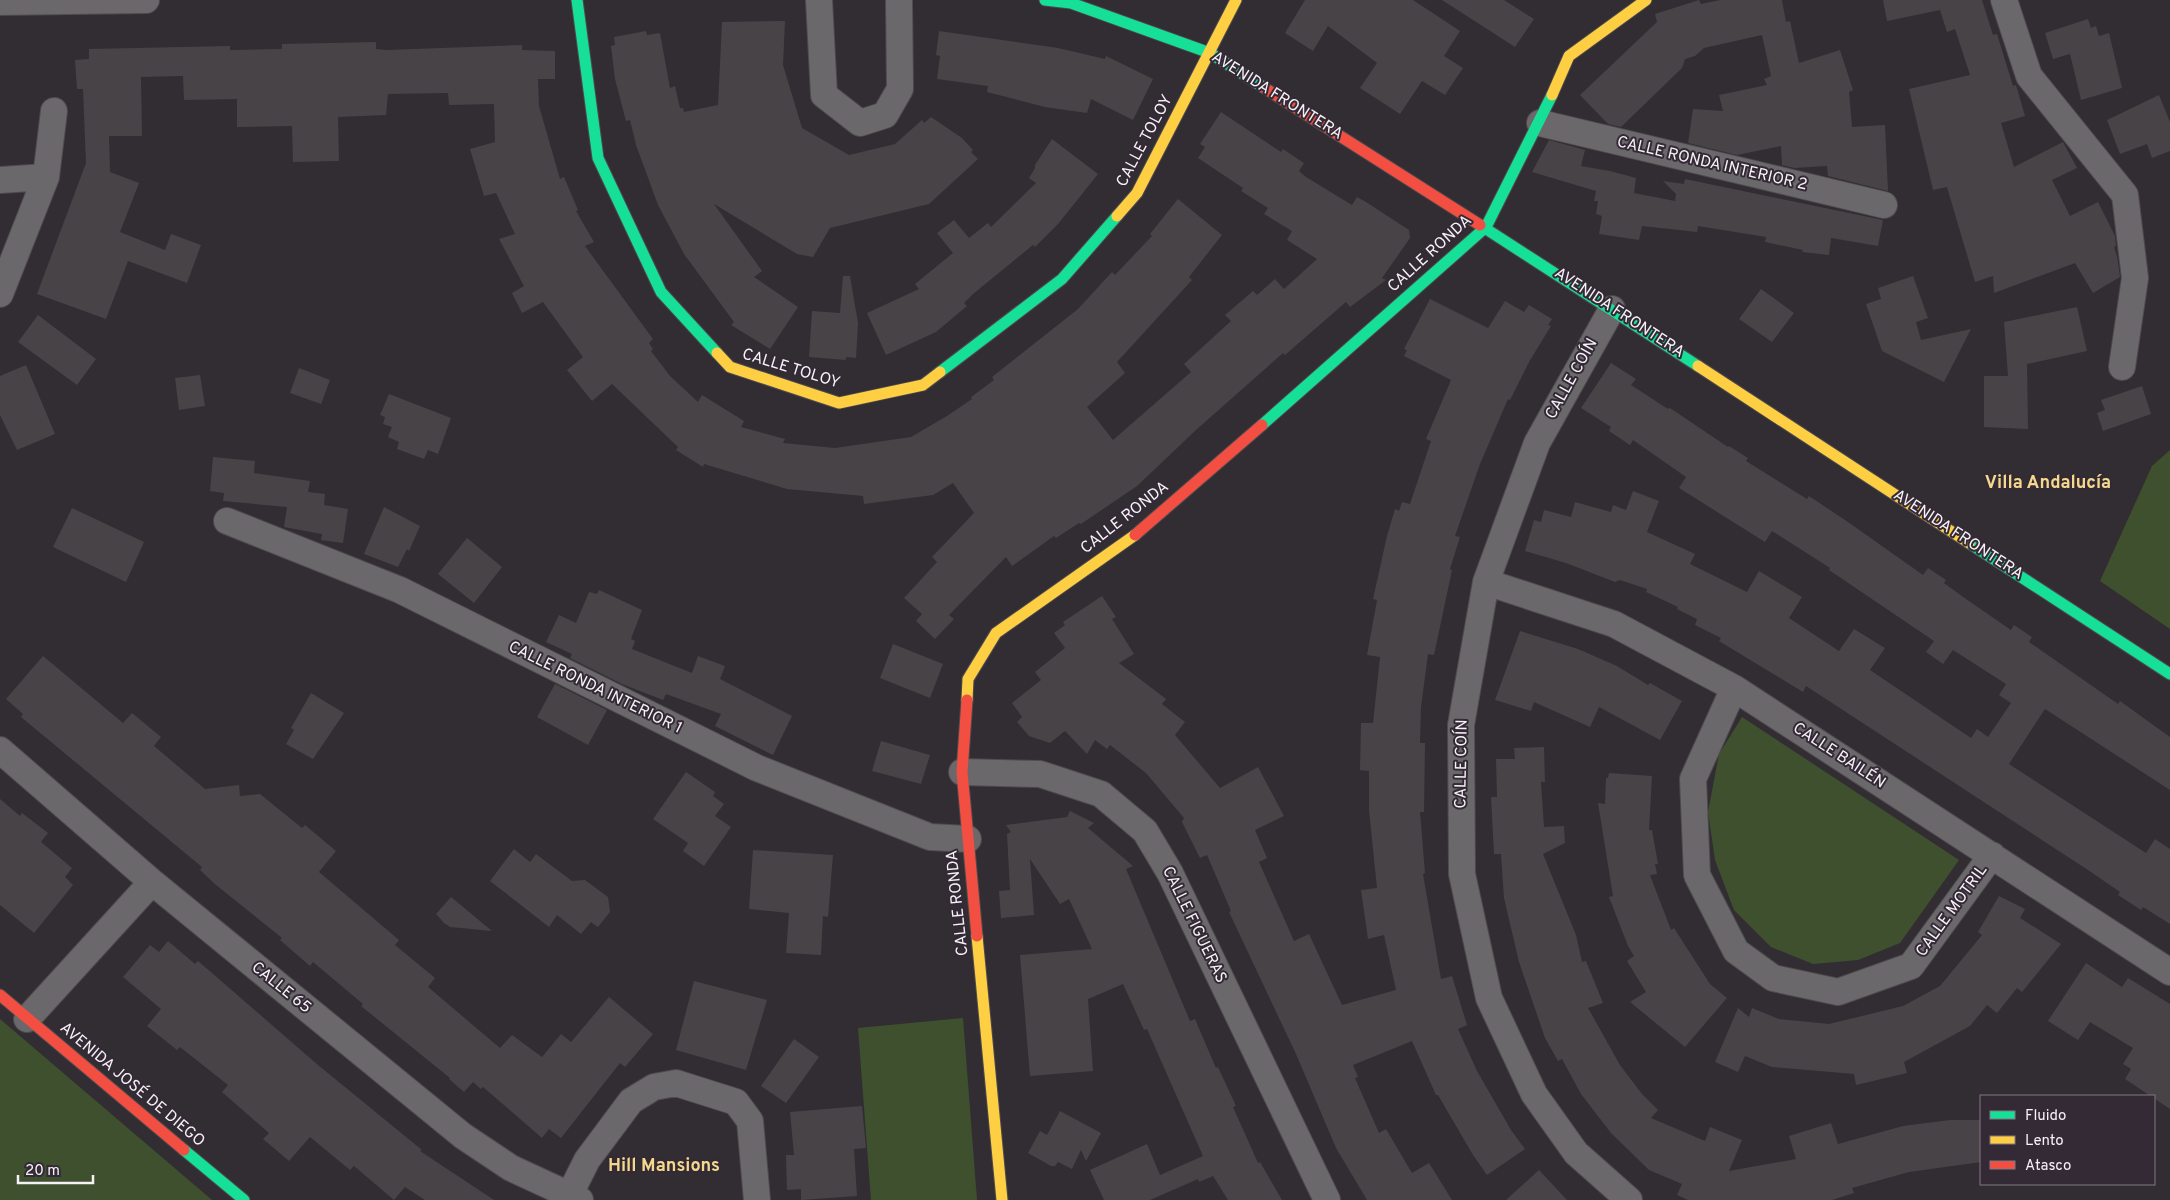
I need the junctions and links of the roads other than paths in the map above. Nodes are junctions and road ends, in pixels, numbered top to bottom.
1 (146, 0) edge
2 (577, 0) edge
3 (819, 0) edge
4 (900, 0) edge
5 (1045, 0) edge
6 (1236, 0) edge
7 (1646, 0) edge
8 (2004, 0) edge
9 (0, 2) edge
10 (1620, 8) edge
11 (1210, 53) junction
12 (54, 111) dead end
13 (1540, 123) junction
14 (46, 177) junction
15 (0, 180) edge
16 (1884, 205) dead end
17 (1486, 227) junction
18 (0, 294) edge
19 (1612, 309) junction
20 (2122, 367) dead end
21 (226, 521) dead end
22 (1486, 582) junction
23 (2170, 674) edge
24 (1734, 688) junction
25 (0, 750) edge
26 (962, 772) junction
27 (968, 839) junction
28 (1992, 856) junction
29 (152, 882) junction
30 (2170, 972) edge
31 (0, 995) edge
32 (27, 1019) junction
33 (575, 1198) edge
34 (244, 1200) edge
35 (757, 1200) edge
36 (1002, 1200) edge
37 (1327, 1200) edge
38 (1629, 1200) edge

1 - 9 street
2 - 11 street, CALLE TOLOY
3 - 4 street
5 - 11 street, AVENIDA FRONTERA
6 - 11 street, CALLE TOLOY
7 - 10 street, CALLE RONDA
8 - 20 street
10 - 13 street, CALLE RONDA
11 - 17 street, AVENIDA FRONTERA
12 - 14 street
13 - 16 street, CALLE RONDA INTERIOR 2
13 - 17 street, CALLE RONDA
14 - 15 street
14 - 18 street
17 - 19 street, AVENIDA FRONTERA
17 - 26 street, CALLE RONDA
19 - 22 street, CALLE COÍN
19 - 23 street, AVENIDA FRONTERA
21 - 27 street, CALLE RONDA INTERIOR 1
22 - 24 street, CALLE BAILÉN
22 - 38 street, CALLE COÍN
24 - 28 street, CALLE BAILÉN
24 - 28 street, CALLE MOTRIL
25 - 29 street, CALLE 65
26 - 27 street, CALLE RONDA
26 - 37 street, CALLE FIGUERAS
27 - 36 street, CALLE RONDA
28 - 30 street, CALLE BAILÉN
29 - 32 street
29 - 33 street, CALLE 65
31 - 32 street, AVENIDA JOSÉ DE DIEGO
32 - 34 street, AVENIDA JOSÉ DE DIEGO
33 - 35 street

